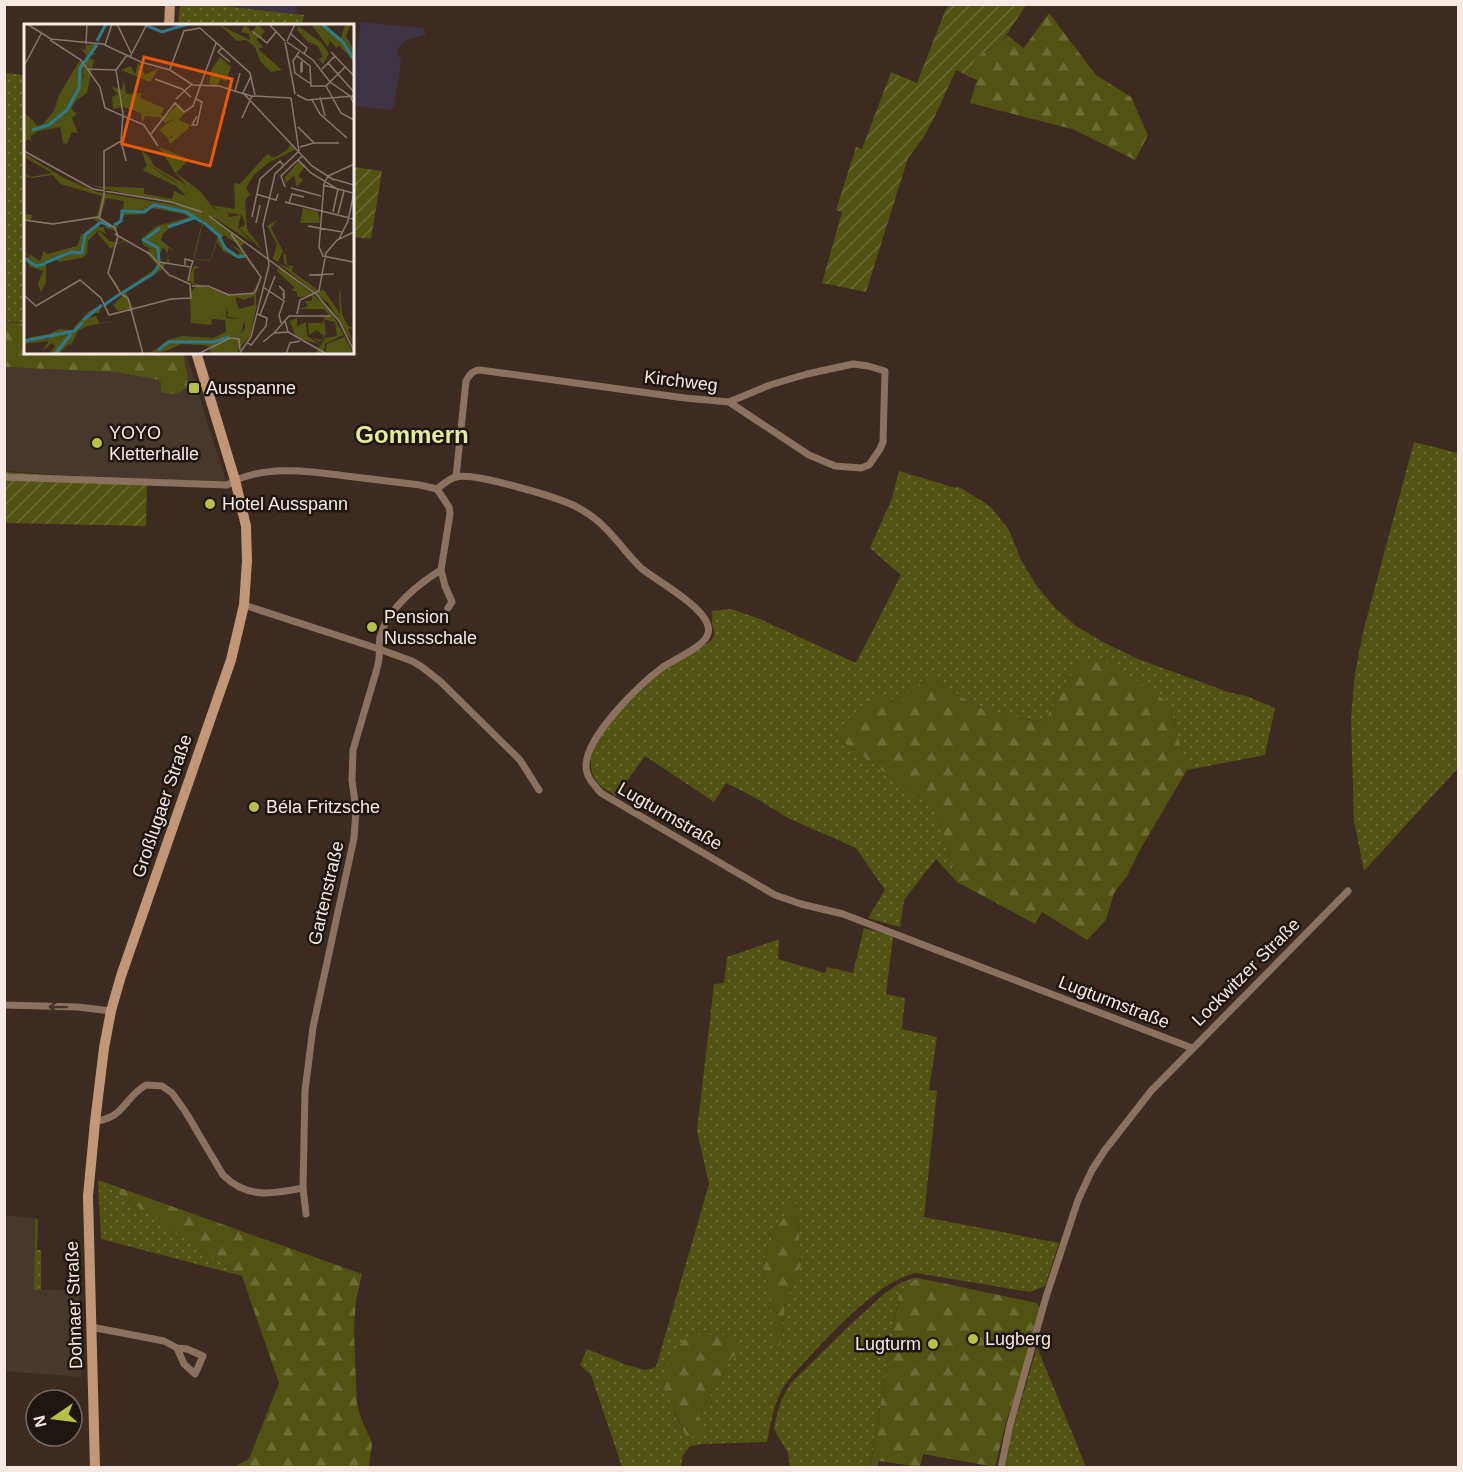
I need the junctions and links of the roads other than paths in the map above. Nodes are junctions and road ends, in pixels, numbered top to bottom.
1 (170, 4) edge
2 (169, 24) edge
3 (197, 354) edge
4 (729, 402) junction
5 (4, 477) edge
6 (456, 477) junction
7 (235, 480) junction
8 (437, 489) junction
9 (441, 570) junction
10 (244, 605) junction
11 (448, 608) dead end
12 (379, 650) junction
13 (539, 790) dead end
14 (1348, 891) dead end
15 (4, 1005) edge
16 (111, 1011) junction
17 (1192, 1048) junction
18 (95, 1122) junction
19 (93, 1143) joint
20 (303, 1188) junction
21 (306, 1214) dead end
22 (90, 1327) junction
23 (177, 1348) dead end
24 (95, 1467) edge
25 (1001, 1467) edge

1 - 2 main road
3 - 7 main road, Großlugaer Straße
4 - 4 street, Kirchweg
4 - 6 street, Kirchweg
5 - 7 street
6 - 8 street
6 - 17 street, Lugturmstraße
7 - 8 street
7 - 10 main road, Großlugaer Straße
8 - 9 street
9 - 11 street
9 - 12 street, Gartenstraße
10 - 12 street
10 - 16 main road, Großlugaer Straße
12 - 13 street
12 - 20 street, Gartenstraße
14 - 17 street, Lockwitzer Straße
16 -> 15 street
16 - 18 main road, Großlugaer Straße
17 - 25 street, Lockwitzer Straße
18 - 19 main road, Großlugaer Straße
18 - 20 street
19 - 22 main road, Dohnaer Straße
20 - 21 street, Gartenstraße
22 - 23 street
22 - 24 main road, Dohnaer Straße

